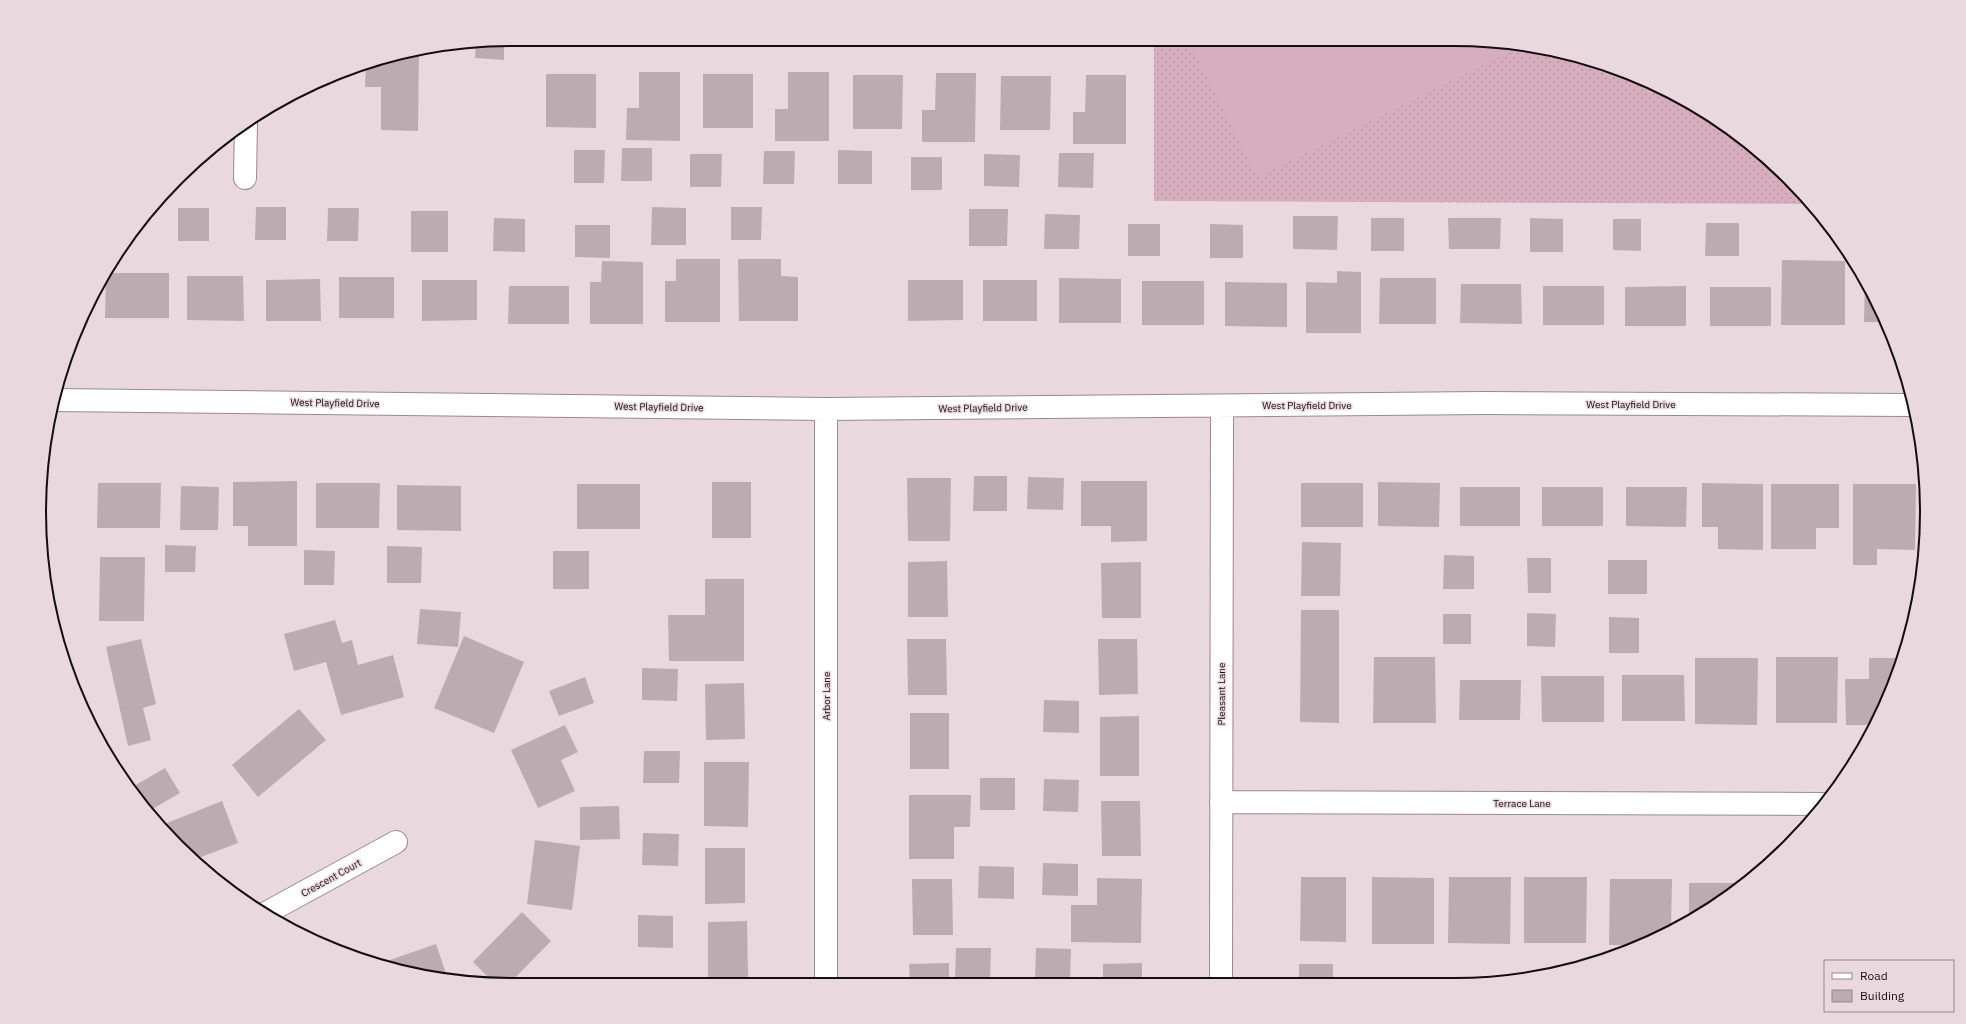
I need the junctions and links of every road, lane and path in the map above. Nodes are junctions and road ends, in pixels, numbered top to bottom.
1 (246, 130) edge
2 (245, 178) dead end
3 (60, 400) edge
4 (1907, 405) edge
5 (1222, 406) junction
6 (826, 409) junction
7 (1221, 802) junction
8 (1817, 804) edge
9 (396, 842) dead end
10 (271, 910) edge
11 (826, 978) edge
12 (1220, 978) edge

1 - 2 street
3 - 6 street, West Playfield Drive
4 - 5 street, West Playfield Drive
5 - 6 street, West Playfield Drive
5 - 7 street, Pleasant Lane
6 - 11 street, Arbor Lane
7 - 8 street, Terrace Lane
7 - 12 street, Pleasant Lane
9 - 10 street, Crescent Court

